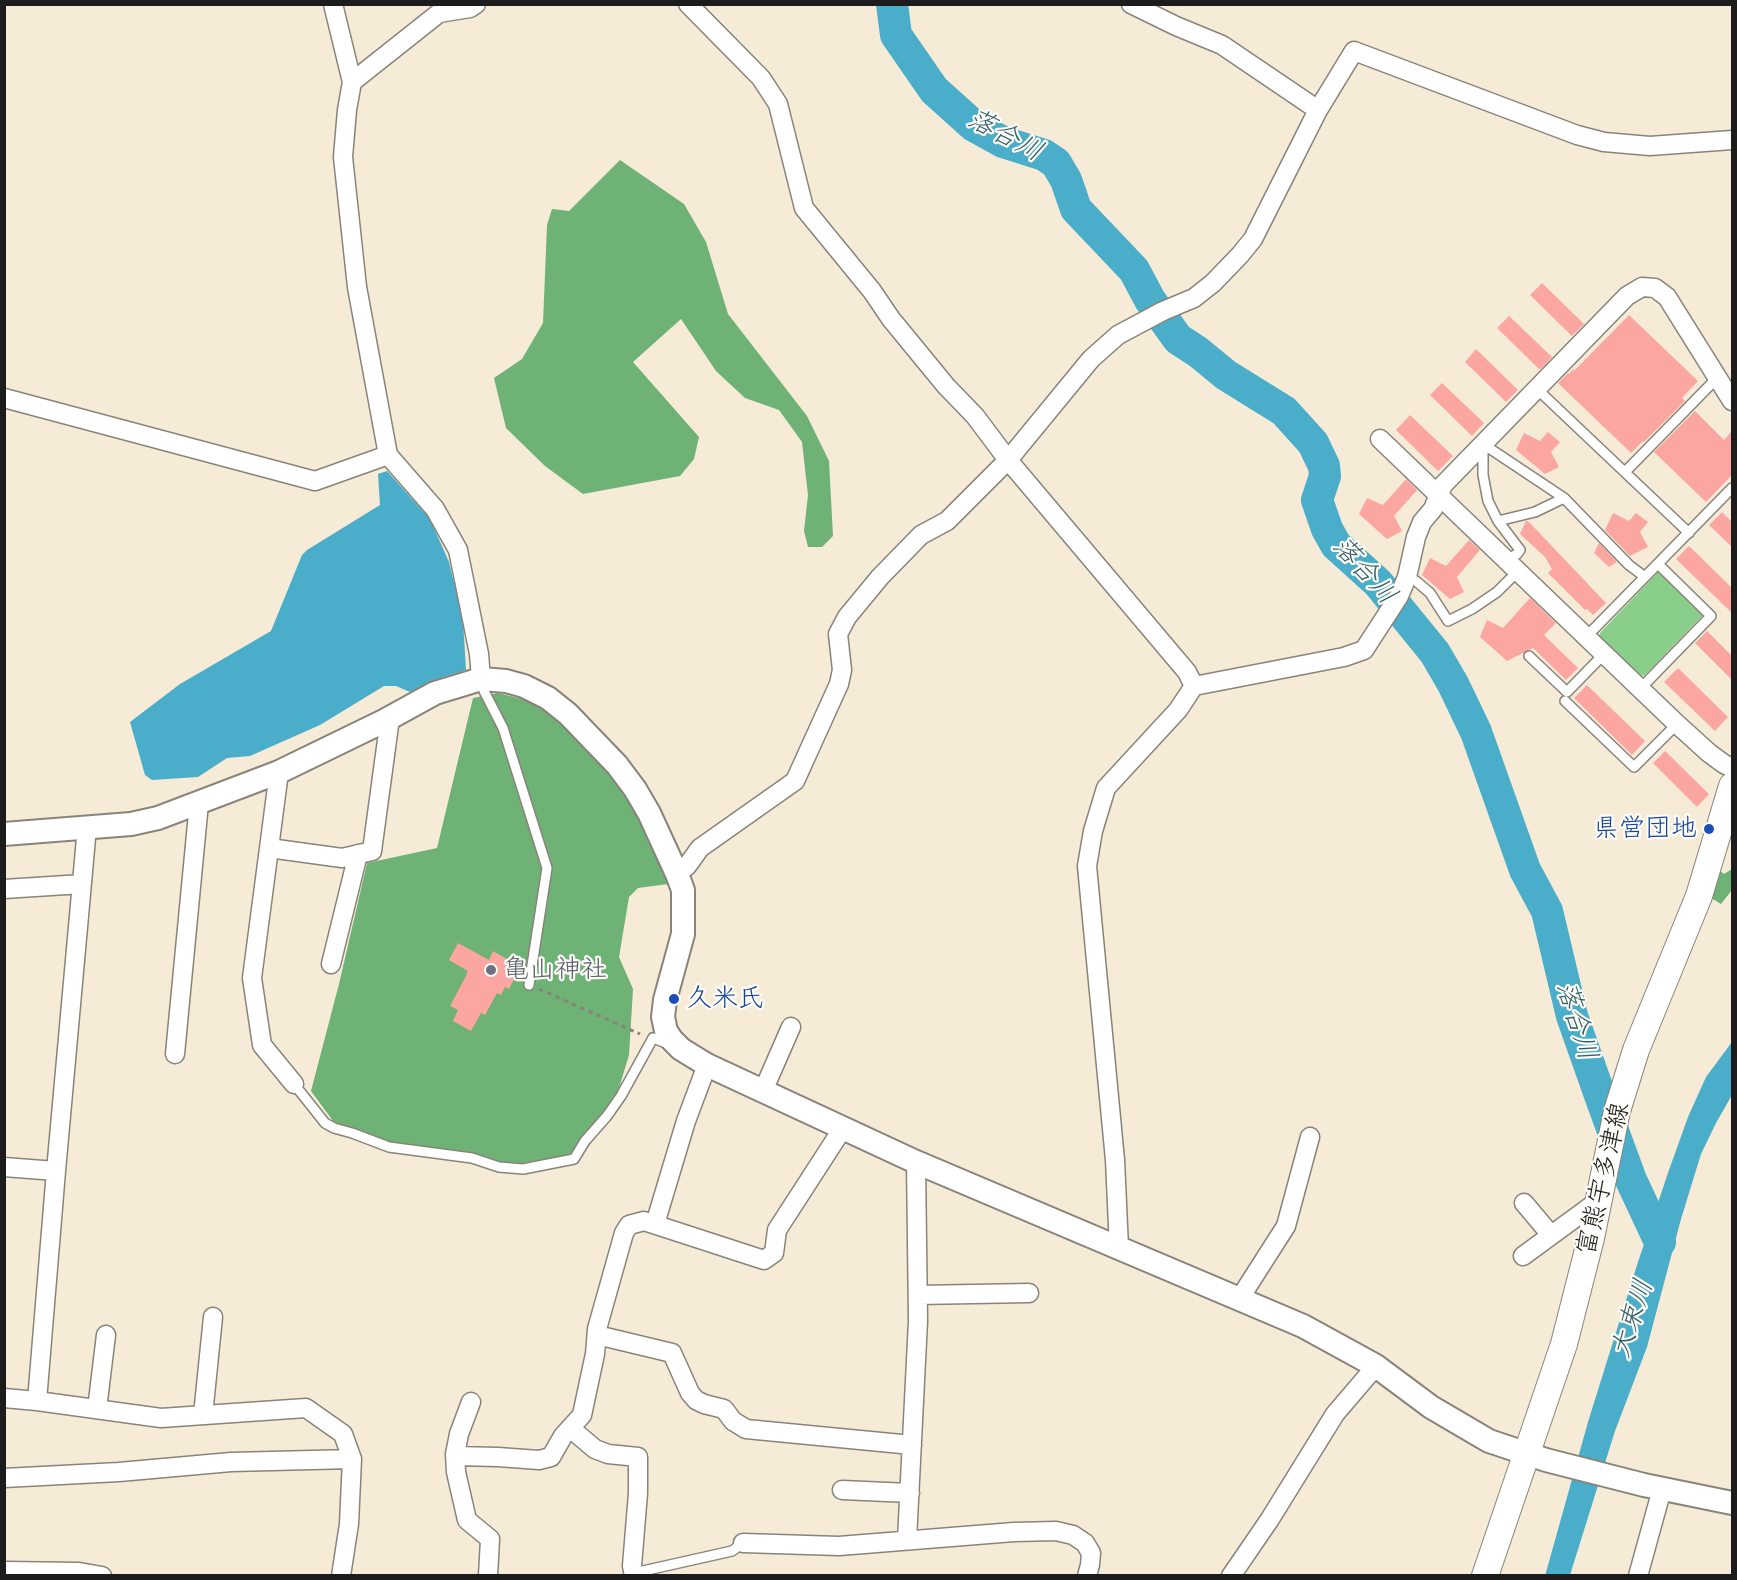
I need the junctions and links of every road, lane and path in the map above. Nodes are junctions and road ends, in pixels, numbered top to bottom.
1 (333, 4) edge
2 (476, 4) edge
3 (688, 4) edge
4 (1131, 4) edge
5 (352, 82) junction
6 (1318, 110) junction
7 (1732, 140) edge
8 (1717, 378) junction
9 (1537, 388) junction
10 (4, 398) edge
11 (1732, 401) edge
12 (1380, 440) dead end
13 (1483, 444) junction
14 (388, 455) junction
15 (1008, 460) junction
16 (1625, 472) junction
17 (1732, 488) edge
18 (1438, 495) junction
19 (1563, 498) junction
20 (1498, 521) junction
21 (1689, 532) junction
22 (1658, 564) junction
23 (1512, 566) junction
24 (1407, 577) junction
25 (1645, 577) junction
26 (1586, 637) junction
27 (1604, 654) junction
28 (1529, 656) dead end
29 (481, 679) junction
30 (1194, 686) junction
31 (1640, 689) junction
32 (1565, 701) dead end
33 (390, 718) junction
34 (1677, 724) junction
35 (1732, 768) edge
36 (279, 772) junction
37 (1732, 786) edge
38 (199, 803) junction
39 (87, 827) junction
40 (4, 834) edge
41 (269, 848) junction
42 (358, 854) junction
43 (677, 874) junction
44 (82, 884) junction
45 (4, 889) edge
46 (331, 964) dead end
47 (529, 985) joint
48 (791, 1027) dead end
49 (647, 1037) dead end
50 (681, 1049) junction
51 (175, 1054) dead end
52 (707, 1065) junction
53 (294, 1084) joint
54 (763, 1090) junction
55 (843, 1128) junction
56 (1310, 1137) dead end
57 (916, 1162) junction
58 (4, 1167) edge
59 (56, 1171) junction
60 (1598, 1202) junction
61 (1524, 1203) dead end
62 (655, 1224) junction
63 (1551, 1235) junction
64 (1119, 1248) junction
65 (1522, 1256) dead end
66 (1029, 1293) dead end
67 (918, 1295) junction
68 (1240, 1298) junction
69 (213, 1317) dead end
70 (106, 1335) dead end
71 (597, 1335) junction
72 (1376, 1366) junction
73 (5, 1399) edge
74 (37, 1401) junction
75 (471, 1402) dead end
76 (97, 1409) junction
77 (203, 1415) junction
78 (570, 1428) junction
79 (912, 1445) junction
80 (455, 1456) junction
81 (1536, 1457) junction
82 (352, 1459) junction
83 (4, 1478) edge
84 (1653, 1487) junction
85 (842, 1490) dead end
86 (909, 1492) junction
87 (1732, 1503) edge
88 (907, 1540) junction
89 (743, 1543) joint
90 (4, 1571) edge
91 (634, 1574) edge
92 (102, 1575) edge
93 (340, 1575) edge
94 (488, 1575) edge
95 (1087, 1575) edge
96 (1231, 1575) edge
97 (1485, 1575) edge
98 (1638, 1575) edge

1 - 5 street
2 - 5 street
3 - 15 street
4 - 6 street
5 - 14 street
6 - 7 street
6 - 15 street
8 - 9 street
8 - 11 street
8 - 16 lane
9 - 13 street
9 - 16 lane
10 - 14 street
12 - 18 street
13 - 18 street
13 - 19 lane
13 - 20 lane
14 - 29 street
15 - 30 street
15 - 43 street
16 - 21 lane
17 - 21 lane
18 - 23 street
18 - 24 street
19 - 20 lane
19 - 25 lane
20 - 23 lane
21 - 22 lane
22 - 25 lane
22 - 31 lane
23 - 24 lane
23 - 26 street
24 - 30 street
25 - 26 lane
26 - 27 street
27 - 28 lane
27 - 31 street
29 - 33 street
29 - 43 street
29 - 47 lane
30 - 64 street
31 - 34 street
32 - 34 lane
33 - 36 street
33 - 42 street
34 - 35 street
36 - 38 street
36 - 41 street
37 - 60 main road, 富熊宇多津線
38 - 39 street
38 - 51 street
39 - 40 street
39 - 44 street
41 - 42 street
41 - 53 street
42 - 46 street
43 - 50 street
44 - 45 street
44 - 59 street
47 - 49 path
48 - 54 street
50 - 52 street
50 - 53 lane
52 - 54 street
52 - 62 street
54 - 55 street
55 - 57 street
55 - 62 street
56 - 68 street
57 - 64 street
57 - 67 street
58 - 59 street
59 - 74 street
60 - 63 street
60 - 81 main road, 富熊宇多津線
61 - 63 street
62 - 71 street
63 - 65 street
64 - 68 street
66 - 67 street
67 - 79 street
68 - 72 street
69 - 77 street
70 - 76 street
71 - 78 street
71 - 79 street
72 - 81 street
72 - 96 street
73 - 74 street
74 - 76 street
75 - 80 street
76 - 77 street
77 - 82 street
78 - 80 street
78 - 91 street
79 - 86 street
80 - 94 street
81 - 84 street
81 - 97 main road, 富熊宇多津線
82 - 83 street
82 - 93 street
84 - 87 street
84 - 98 street
85 - 86 street
86 - 88 street
88 - 89 street
88 - 95 street
89 - 91 lane
90 - 92 street

